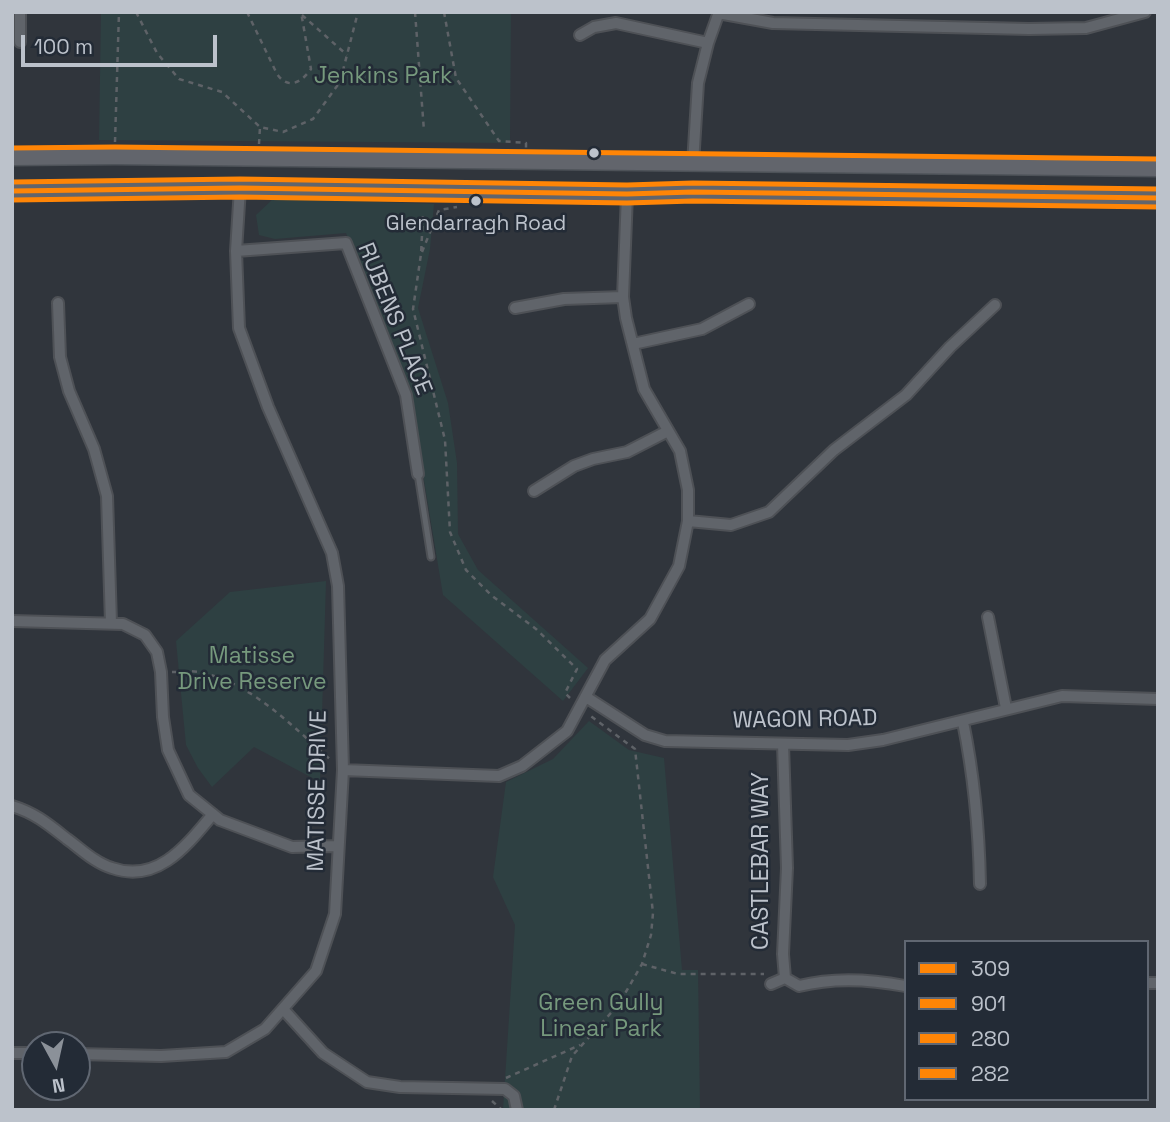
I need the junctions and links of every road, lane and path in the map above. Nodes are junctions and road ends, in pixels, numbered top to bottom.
1 (20, 12) edge
2 (119, 12) edge
3 (136, 12) edge
4 (247, 12) edge
5 (358, 12) edge
6 (415, 12) edge
7 (444, 12) edge
8 (719, 13) edge
9 (1142, 13) edge
10 (302, 14) edge
11 (580, 35) dead end
12 (20, 42) dead end
13 (708, 43) junction
14 (347, 55) junction
15 (260, 127) junction
16 (424, 131) dead end
17 (499, 141) dead end
18 (259, 147) dead end
19 (115, 156) junction
20 (12, 157) edge
21 (241, 158) junction
22 (693, 164) junction
23 (1158, 168) edge
24 (240, 188) junction
25 (12, 191) edge
26 (693, 192) junction
27 (626, 194) junction
28 (1158, 198) edge
29 (423, 216) dead end
30 (236, 251) junction
31 (623, 297) junction
32 (58, 303) dead end
33 (749, 304) dead end
34 (995, 305) dead end
35 (515, 308) dead end
36 (633, 344) junction
37 (668, 431) junction
38 (418, 474) joint
39 (534, 491) dead end
40 (688, 521) junction
41 (431, 557) dead end
42 (988, 617) dead end
43 (12, 621) edge
44 (111, 623) junction
45 (161, 672) junction
46 (586, 696) junction
47 (1158, 699) edge
48 (580, 708) junction
49 (1006, 708) junction
50 (963, 722) junction
51 (783, 744) junction
52 (343, 770) junction
53 (12, 806) edge
54 (214, 814) junction
55 (338, 846) junction
56 (980, 884) dead end
57 (642, 964) junction
58 (785, 978) junction
59 (771, 984) dead end
60 (904, 986) edge
61 (283, 1009) junction
62 (583, 1044) junction
63 (91, 1054) edge
64 (496, 1088) junction
65 (517, 1110) edge
66 (554, 1110) edge

1 - 12 street
2 - 19 path
3 - 15 path
4 - 10 path
5 - 14 path
6 - 16 path
7 - 17 path
8 - 9 street
8 - 13 street
10 - 14 path
11 - 13 street
13 - 22 street
14 - 15 path
15 - 18 path
19 - 20 main road
19 - 21 main road
21 - 22 main road
21 - 24 main road
22 - 23 main road
22 - 26 main road
24 - 25 main road
24 - 27 main road
24 - 30 street, MATISSE DRIVE
26 - 27 main road
26 - 28 main road
27 - 31 street
29 - 48 path
30 - 38 street, RUBENS PLACE
30 - 52 street, MATISSE DRIVE
31 - 35 street
31 - 36 street
32 - 44 street
33 - 36 street
34 - 40 street
36 - 37 street
37 - 39 street
37 - 40 street
38 - 41 lane, RUBENS PLACE
40 - 46 street
42 - 49 street
43 - 44 street
44 - 45 street
45 - 52 path
45 - 54 street
46 - 48 street
46 - 51 street, WAGON ROAD
47 - 49 street, WAGON ROAD
48 - 52 street
48 - 57 path
49 - 50 street, WAGON ROAD
50 - 51 street, WAGON ROAD
50 - 56 street
51 - 58 street, CASTLEBAR WAY
52 - 55 street, MATISSE DRIVE
53 - 54 street
54 - 55 street
55 - 61 street, MATISSE DRIVE
57 - 58 path
57 - 62 path
58 - 59 street, CASTLEBAR WAY
58 - 60 street, CASTLEBAR WAY
61 - 63 street, MATISSE DRIVE
61 - 64 street
62 - 64 path
62 - 66 path
64 - 65 street

